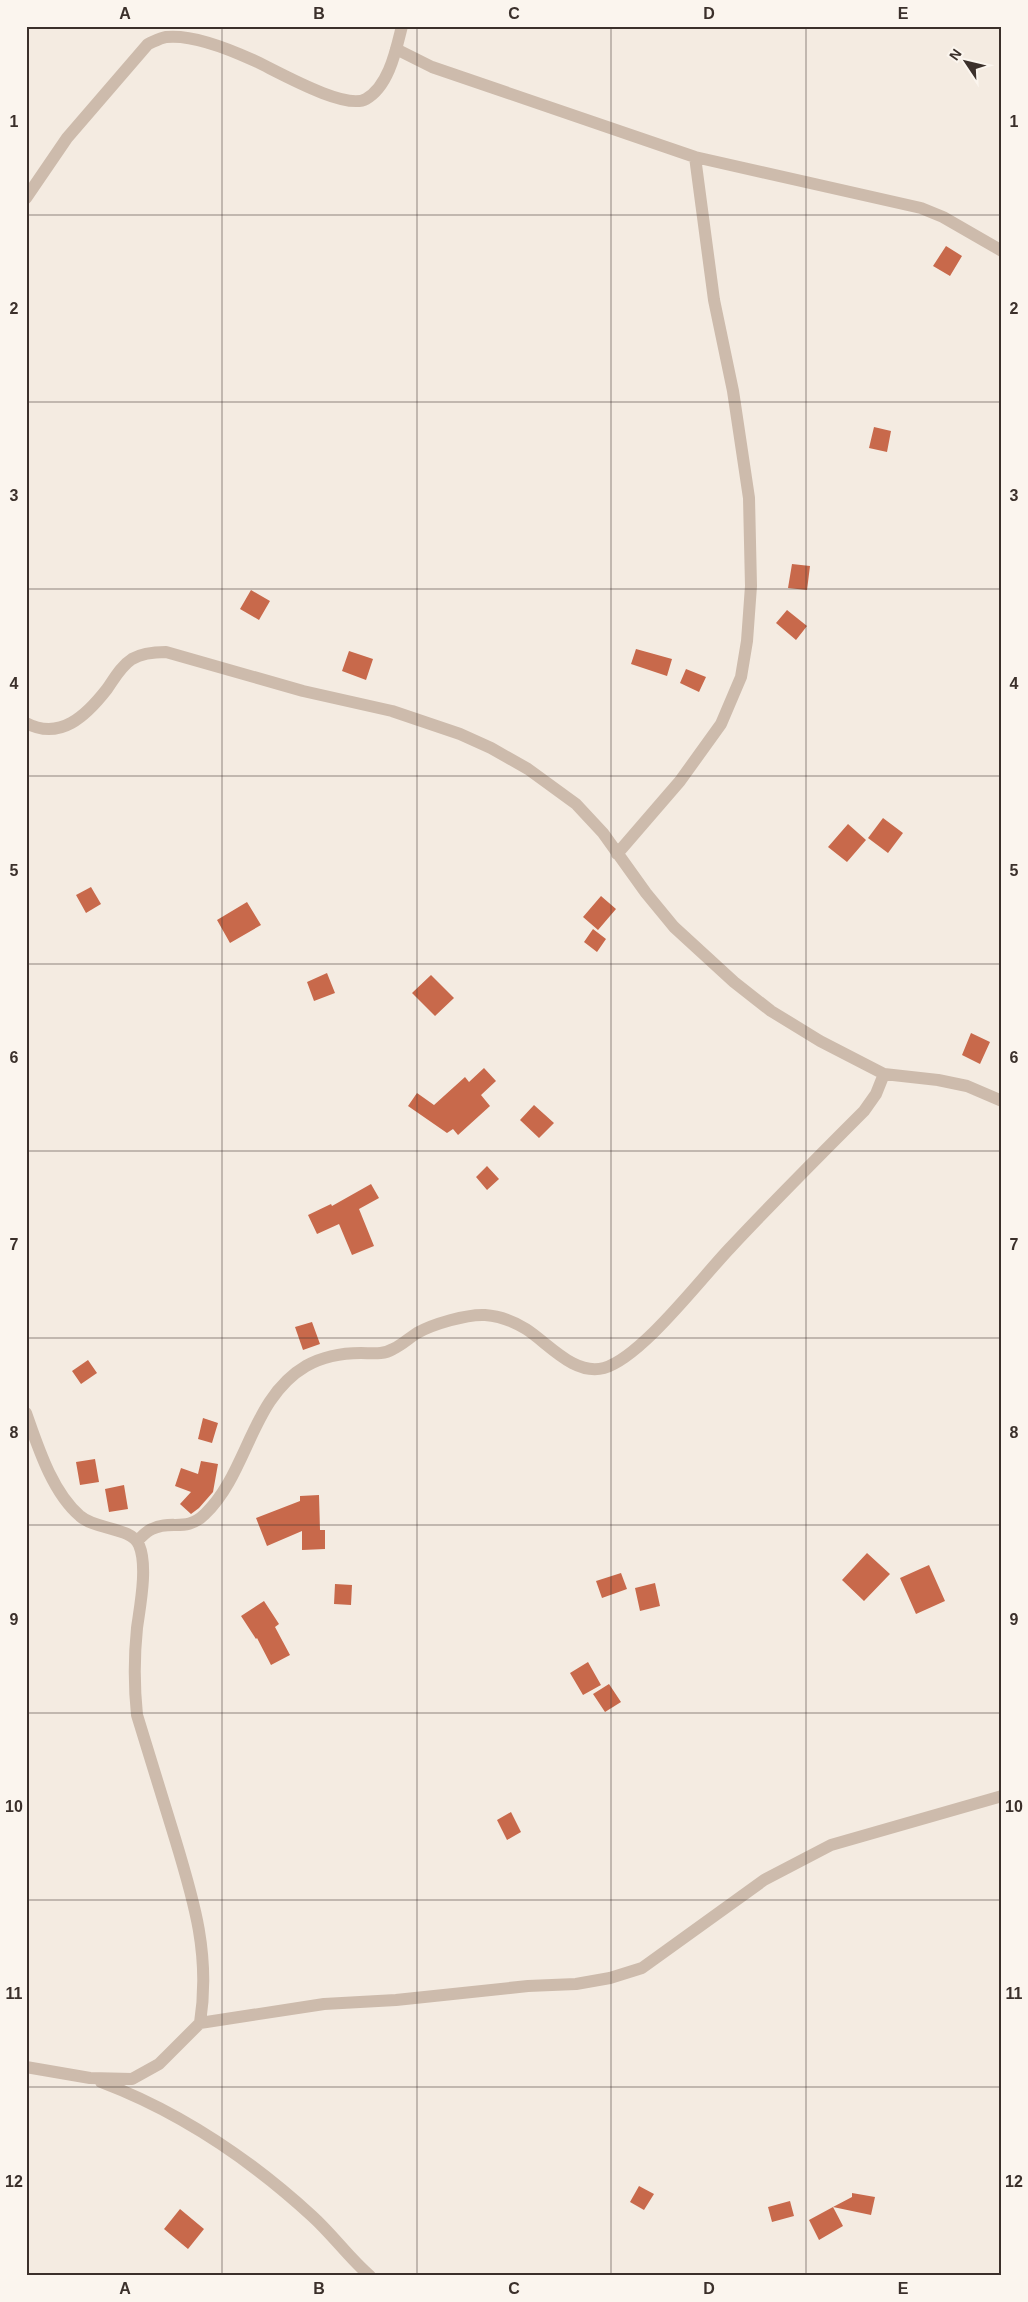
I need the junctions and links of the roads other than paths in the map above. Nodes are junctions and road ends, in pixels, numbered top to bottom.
1 (402, 26) edge
2 (396, 49) junction
3 (695, 157) junction
4 (26, 198) edge
5 (1002, 251) edge
6 (26, 722) edge
7 (617, 854) junction
8 (884, 1074) junction
9 (1002, 1100) edge
10 (26, 1413) edge
11 (137, 1541) junction
12 (1002, 1796) edge
13 (200, 2023) junction
14 (26, 2067) edge
15 (90, 2078) junction
16 (354, 2262) junction
17 (360, 2276) edge
18 (370, 2276) edge

1 - 2 street
2 - 3 street
2 - 4 street
3 - 5 street
3 - 7 street
6 - 7 street
7 - 8 street
8 - 9 street
8 - 11 street
10 - 11 street
11 - 13 street
12 - 13 street
13 - 15 street
14 - 15 street
15 - 16 street
16 - 17 street
16 - 18 street

